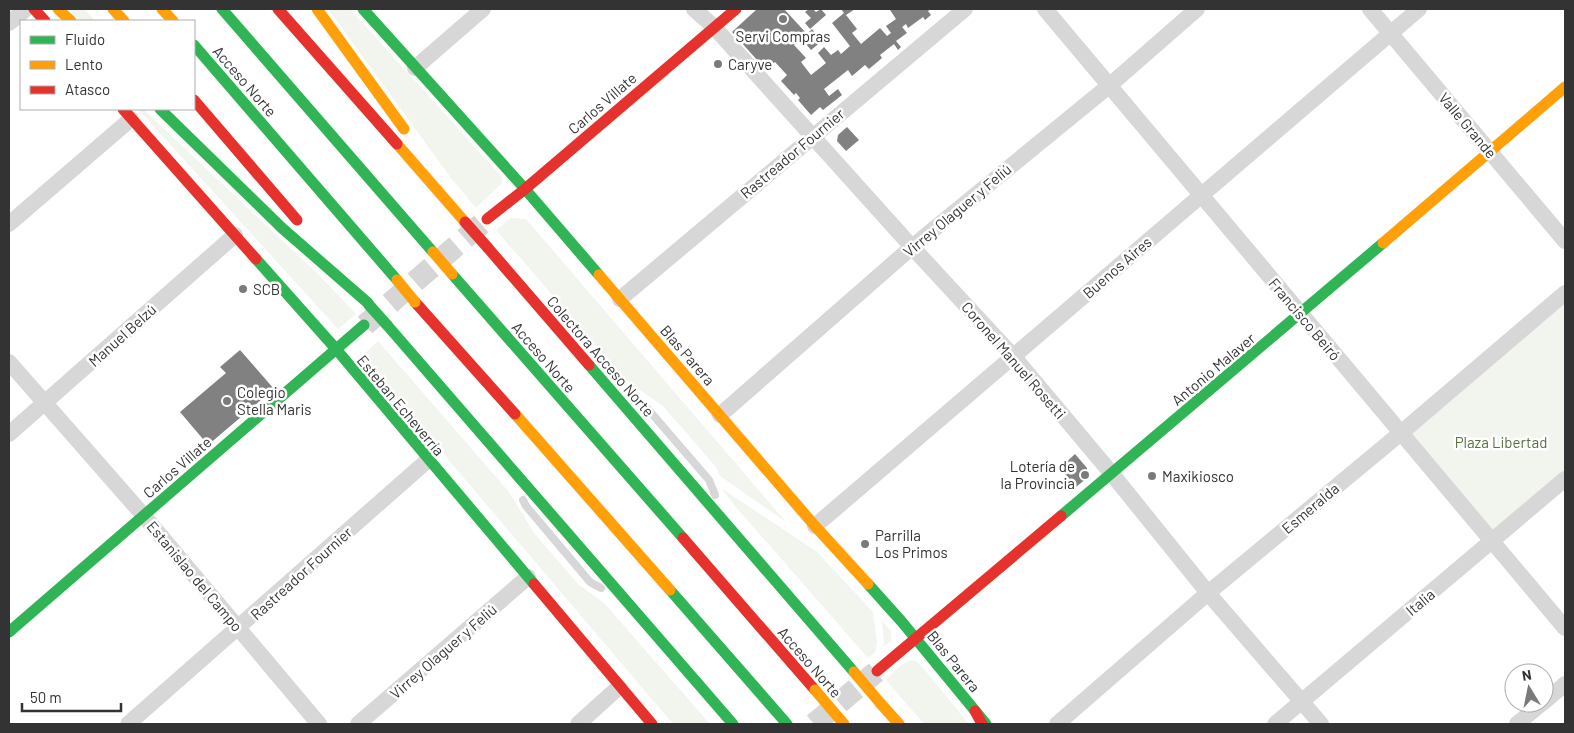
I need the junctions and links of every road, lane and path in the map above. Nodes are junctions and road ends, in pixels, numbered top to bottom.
1 (26, 9) edge
2 (34, 9) edge
3 (58, 9) edge
4 (113, 9) edge
5 (162, 9) edge
6 (222, 9) edge
7 (278, 9) edge
8 (317, 9) edge
9 (363, 9) edge
10 (483, 9) edge
11 (694, 9) edge
12 (736, 9) edge
13 (965, 9) edge
14 (1045, 9) edge
15 (1197, 9) edge
16 (1370, 9) edge
17 (1419, 9) edge
18 (45, 20) edge
19 (70, 20) edge
20 (123, 20) edge
21 (172, 20) edge
22 (9, 23) edge
23 (714, 27) junction
24 (1391, 33) junction
25 (195, 46) edge
26 (415, 68) junction
27 (1110, 85) junction
28 (1565, 87) edge
29 (195, 101) edge
30 (161, 110) edge
31 (127, 114) edge
32 (812, 136) junction
33 (412, 140) dead end
34 (1490, 151) junction
35 (423, 156) dead end
36 (525, 189) junction
37 (1202, 194) junction
38 (487, 219) tunnel mouth
39 (465, 222) junction
40 (9, 224) edge
41 (304, 228) dead end
42 (235, 235) junction
43 (1565, 242) edge
44 (316, 243) dead end
45 (912, 247) junction
46 (1565, 293) edge
47 (620, 299) junction
48 (368, 304) junction
49 (1300, 314) junction
50 (364, 325) tunnel mouth
51 (336, 349) junction
52 (1013, 356) junction
53 (9, 362) edge
54 (45, 404) junction
55 (720, 415) junction
56 (1402, 432) junction
57 (9, 434) edge
58 (428, 460) junction
59 (1112, 474) junction
60 (1565, 479) edge
61 (144, 516) junction
62 (814, 526) junction
63 (1492, 541) junction
64 (528, 577) junction
65 (1208, 593) junction
66 (239, 628) junction
67 (1565, 628) edge
68 (9, 632) edge
69 (916, 638) junction
70 (877, 671) tunnel mouth
71 (1565, 684) edge
72 (619, 687) junction
73 (1554, 693) edge
74 (1302, 702) junction
75 (975, 711) junction
76 (1530, 713) edge
77 (784, 721) edge
78 (128, 724) edge
79 (320, 724) edge
80 (358, 724) edge
81 (578, 724) edge
82 (652, 724) edge
83 (733, 724) edge
84 (844, 724) edge
85 (899, 724) edge
86 (982, 724) edge
87 (987, 724) edge
88 (1057, 724) edge
89 (1275, 724) edge
90 (1320, 724) edge
91 (1517, 724) edge

1 - 22 street
2 - 18 main road
3 - 19 main road
4 - 20 main road
5 - 21 main road
6 - 84 main road, Acceso Norte, bridge
7 - 39 main road, Colectora Acceso Norte
8 - 33 main road
9 - 26 main road, Blas Parera
10 - 26 street
11 - 23 street, Coronel Manuel Rosetti
12 - 23 main road, Carlos Villate
13 - 32 street, Rastreador Fournier
14 - 27 street, Francisco Beiró
15 - 27 street, Virrey Olaguer y Feliú
16 - 24 street, Valle Grande
17 - 24 street, Buenos Aires
23 - 32 street, Coronel Manuel Rosetti
23 - 36 main road, Carlos Villate
24 - 34 street, Valle Grande
24 - 37 street, Buenos Aires
25 - 77 main road, Acceso Norte, bridge
26 - 36 main road, Blas Parera
27 - 37 street, Francisco Beiró
27 - 45 street, Virrey Olaguer y Feliú
28 - 34 main road, Antonio Malaver
29 - 41 main road
30 - 48 main road
31 - 40 street
31 - 42 main road, Esteban Echeverría
32 - 45 street, Coronel Manuel Rosetti
32 - 47 street, Rastreador Fournier
34 - 43 street, Valle Grande
34 - 49 main road, Antonio Malaver
35 - 39 main road
36 - 38 main road, Carlos Villate
36 - 47 main road, Blas Parera
37 - 49 street, Francisco Beiró
37 - 52 street, Buenos Aires
39 - 85 main road, Colectora Acceso Norte, bridge
42 - 51 main road, Esteban Echeverría
42 - 54 street, Manuel Belzú
44 - 48 main road
45 - 52 street, Coronel Manuel Rosetti
45 - 55 street, Virrey Olaguer y Feliú
46 - 56 street, Esmeralda
47 - 55 main road, Blas Parera
48 - 83 main road, bridge
49 - 56 street, Francisco Beiró
49 - 59 main road, Antonio Malaver
50 - 51 main road, Carlos Villate
51 - 58 main road, Esteban Echeverría
51 - 61 main road, Carlos Villate
52 - 59 street, Coronel Manuel Rosetti
52 - 62 street, Buenos Aires
53 - 54 street, Estanislao del Campo
54 - 57 street, Manuel Belzú
54 - 61 street, Estanislao del Campo
55 - 62 main road, Blas Parera
56 - 63 street, Francisco Beiró
56 - 65 street, Esmeralda
58 - 64 main road, Esteban Echeverría
58 - 66 street, Rastreador Fournier
59 - 65 street, Coronel Manuel Rosetti
59 - 69 main road, Antonio Malaver
60 - 63 street, Italia
61 - 66 street, Estanislao del Campo
61 - 68 main road, Carlos Villate
62 - 69 main road, Blas Parera
63 - 67 street, Francisco Beiró
63 - 74 street, Italia
64 - 72 main road, Esteban Echeverría
64 - 80 street, Virrey Olaguer y Feliú
65 - 74 street, Coronel Manuel Rosetti
65 - 88 street, Esmeralda
66 - 78 street, Rastreador Fournier
66 - 79 street, Estanislao del Campo
69 - 70 main road, Antonio Malaver
69 - 75 main road, Blas Parera
71 - 73 street
72 - 81 street
72 - 82 main road, Esteban Echeverría
74 - 89 street, Italia
74 - 90 street, Coronel Manuel Rosetti
75 - 86 main road
75 - 87 main road, Blas Parera
76 - 91 street

